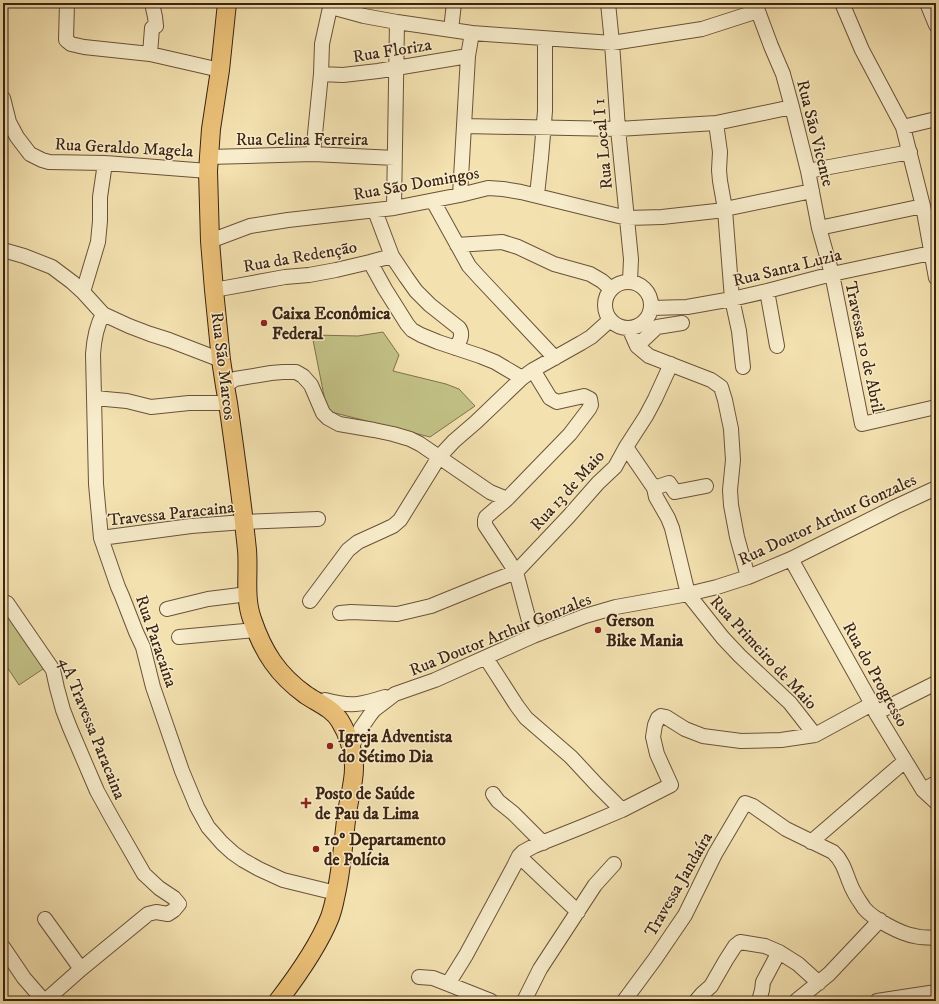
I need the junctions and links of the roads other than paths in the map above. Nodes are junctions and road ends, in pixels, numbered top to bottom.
1 (67, 3) edge
2 (152, 3) edge
3 (227, 3) edge
4 (454, 3) edge
5 (608, 3) edge
6 (842, 3) edge
7 (928, 3) edge
8 (331, 5) edge
9 (757, 7) edge
10 (397, 22) junction
11 (936, 25) edge
12 (451, 30) junction
13 (472, 33) junction
14 (545, 39) junction
15 (612, 43) junction
16 (150, 54) junction
17 (468, 56) junction
18 (397, 67) junction
19 (220, 70) junction
20 (321, 74) junction
21 (3, 98) edge
22 (792, 107) junction
23 (936, 119) edge
24 (716, 123) junction
25 (464, 126) junction
26 (544, 127) junction
27 (904, 127) junction
28 (618, 129) junction
29 (910, 152) junction
30 (313, 154) junction
31 (396, 158) junction
32 (105, 163) junction
33 (208, 164) junction
34 (808, 171) junction
35 (812, 191) junction
36 (460, 195) junction
37 (537, 195) junction
38 (433, 200) junction
39 (394, 208) junction
40 (725, 209) junction
41 (376, 211) junction
42 (928, 213) edge
43 (627, 218) junction
44 (819, 228) junction
45 (210, 241) junction
46 (457, 245) junction
47 (3, 250) edge
48 (392, 256) junction
49 (933, 259) edge
50 (370, 262) junction
51 (832, 274) junction
52 (936, 278) edge
53 (630, 282) junction
54 (611, 289) junction
55 (214, 290) junction
56 (767, 291) junction
57 (83, 292) junction
58 (732, 299) junction
59 (651, 308) junction
60 (103, 314) junction
61 (610, 320) junction
62 (682, 323) dead end
63 (629, 328) junction
64 (637, 346) junction
65 (777, 346) dead end
66 (456, 348) junction
67 (555, 358) junction
68 (221, 360) junction
69 (671, 364) junction
70 (744, 367) dead end
71 (528, 374) junction
72 (225, 386) junction
73 (95, 398) junction
74 (228, 403) junction
75 (936, 408) edge
76 (626, 447) junction
77 (439, 457) junction
78 (706, 486) dead end
79 (654, 488) junction
80 (935, 492) edge
81 (507, 499) junction
82 (318, 519) dead end
83 (244, 522) junction
84 (101, 538) junction
85 (791, 559) junction
86 (516, 572) junction
87 (748, 577) junction
88 (248, 594) junction
89 (688, 594) junction
90 (310, 601) dead end
91 (3, 602) edge
92 (167, 609) dead end
93 (340, 613) dead end
94 (256, 630) junction
95 (179, 636) dead end
96 (533, 636) junction
97 (486, 658) junction
98 (936, 683) edge
99 (396, 694) junction
100 (319, 703) junction
101 (874, 709) junction
102 (815, 734) junction
103 (351, 748) junction
104 (905, 761) junction
105 (936, 783) edge
106 (923, 790) junction
107 (493, 794) dead end
108 (936, 802) edge
109 (622, 810) junction
110 (811, 842) junction
111 (543, 843) junction
112 (520, 856) junction
113 (614, 864) dead end
114 (336, 893) junction
115 (578, 912) junction
116 (45, 919) dead end
117 (880, 920) junction
118 (936, 938) edge
119 (3, 947) edge
120 (779, 952) junction
121 (81, 969) junction
122 (419, 977) dead end
123 (819, 983) junction
124 (448, 984) junction
125 (936, 992) edge
126 (800, 1000) edge
127 (45, 1001) edge
128 (278, 1001) edge
129 (491, 1001) edge
130 (524, 1001) edge
131 (624, 1001) edge
132 (696, 1001) edge
133 (759, 1001) edge
134 (877, 1001) edge

1 - 16 street
2 - 16 street
3 - 19 main road, Rua São Marcos
4 - 12 street
5 - 15 street, Rua Local I 1
6 - 27 street
7 - 11 street
8 - 10 street
8 - 20 street
9 - 15 street
9 - 22 street, Rua São Vicente
10 - 12 street
10 - 18 street
12 - 13 street
13 - 14 street
13 - 17 street
14 - 15 street
14 - 26 street
15 - 28 street, Rua Local I 1
16 - 19 street
17 - 18 street, Rua Floriza
17 - 25 street
18 - 20 street, Rua Floriza
18 - 31 street
19 - 33 main road, Rua São Marcos
20 - 30 street
21 - 32 street, Rua Geraldo Magela
22 - 24 street
22 - 34 street, Rua São Vicente
23 - 27 street
24 - 28 street
24 - 40 street
25 - 26 street
25 - 36 street
26 - 28 street
26 - 37 street
27 - 29 street
28 - 43 street, Rua Local I 1
29 - 34 street
29 - 42 street
30 - 31 street, Rua Celina Ferreira
30 - 33 street, Rua Celina Ferreira
31 - 39 street
32 - 33 street, Rua Geraldo Magela
32 - 57 street
33 - 45 main road, Rua São Marcos
34 - 35 street, Rua São Vicente
35 - 40 street
35 - 44 street, Rua São Vicente
36 - 37 street, Rua São Domingos
36 - 38 street, Rua São Domingos
37 - 43 street, Rua São Domingos
38 - 39 street, Rua São Domingos
38 - 46 street
39 - 41 street, Rua São Domingos
40 - 43 street, Rua São Domingos
40 - 58 street
41 - 45 street, Rua São Domingos
41 - 48 street
42 - 44 street
42 - 49 street
43 - 53 street, Rua Local I 1
44 - 51 street, Rua São Vicente
45 - 55 main road, Rua São Marcos
46 - 54 street
46 - 67 street
47 - 57 street
48 - 50 street, Rua da Redenção
48 - 66 street
49 - 51 street, Rua Santa Luzia
49 - 52 street
50 - 55 street, Rua da Redenção
50 - 66 street
51 - 56 street, Rua Santa Luzia
51 - 75 street, Travessa 10 de Abril
53 - 54 street
53 - 59 street
54 - 61 street
55 - 68 main road, Rua São Marcos
56 - 58 street, Rua Santa Luzia
56 - 65 street
57 - 60 street
58 - 59 street, Rua Santa Luzia
58 - 70 street
59 - 63 street
60 - 68 street
60 - 73 street, Rua Paracaína
61 - 63 street
61 - 67 street
62 - 64 street
63 - 64 street
64 - 69 street
66 - 71 street
67 - 71 street
68 - 72 main road, Rua São Marcos
69 - 76 street, Rua 13 de Maio
69 - 87 street
71 - 77 street
71 - 81 street
72 - 74 main road, Rua São Marcos
72 - 77 street
73 - 74 street
73 - 84 street, Rua Paracaína
74 - 83 main road, Rua São Marcos
76 - 79 street
76 - 86 street, Rua 13 de Maio
77 - 81 street
77 - 90 street
78 - 79 street
79 - 89 street
80 - 85 street, Rua Doutor Arthur Gonzales
81 - 86 street
82 - 83 street, Travessa Paracaina
83 - 84 street, Travessa Paracaina
83 - 88 main road, Rua São Marcos
84 - 114 street, Rua Paracaína
85 - 87 street, Rua Doutor Arthur Gonzales
85 - 101 street, Rua do Progresso
86 - 93 street, Rua 13 de Maio
86 - 96 street
87 - 89 street, Rua Doutor Arthur Gonzales
88 - 92 street
88 - 94 main road, Rua São Marcos
89 - 96 street, Rua Doutor Arthur Gonzales
89 - 102 street, Rua Primeiro de Maio
91 - 121 street, 4A Travessa Paracaina
94 - 95 street
94 - 100 main road, Rua São Marcos
96 - 97 street, Rua Doutor Arthur Gonzales
97 - 99 street, Rua Doutor Arthur Gonzales
97 - 109 street
98 - 101 street, Rua Primeiro de Maio
99 - 100 street
99 - 103 street, Rua Doutor Arthur Gonzales
100 - 103 main road, Rua São Marcos
101 - 102 street, Rua Primeiro de Maio
101 - 104 street, Rua do Progresso
102 - 109 street, Rua Primeiro de Maio
103 - 114 main road, Rua São Marcos
104 - 106 street, Rua do Progresso
104 - 110 street
105 - 106 street
106 - 108 street, Rua do Progresso
107 - 111 street
109 - 111 street
110 - 117 street
110 - 131 street, Travessa Jandaíra
111 - 112 street
112 - 115 street
112 - 124 street
113 - 115 street
114 - 128 main road, Rua São Marcos
115 - 130 street
116 - 121 street
117 - 118 street
117 - 123 street
119 - 127 street
120 - 123 street
120 - 132 street
120 - 133 street
121 - 127 street
122 - 124 street
123 - 126 street
124 - 129 street
125 - 134 street

